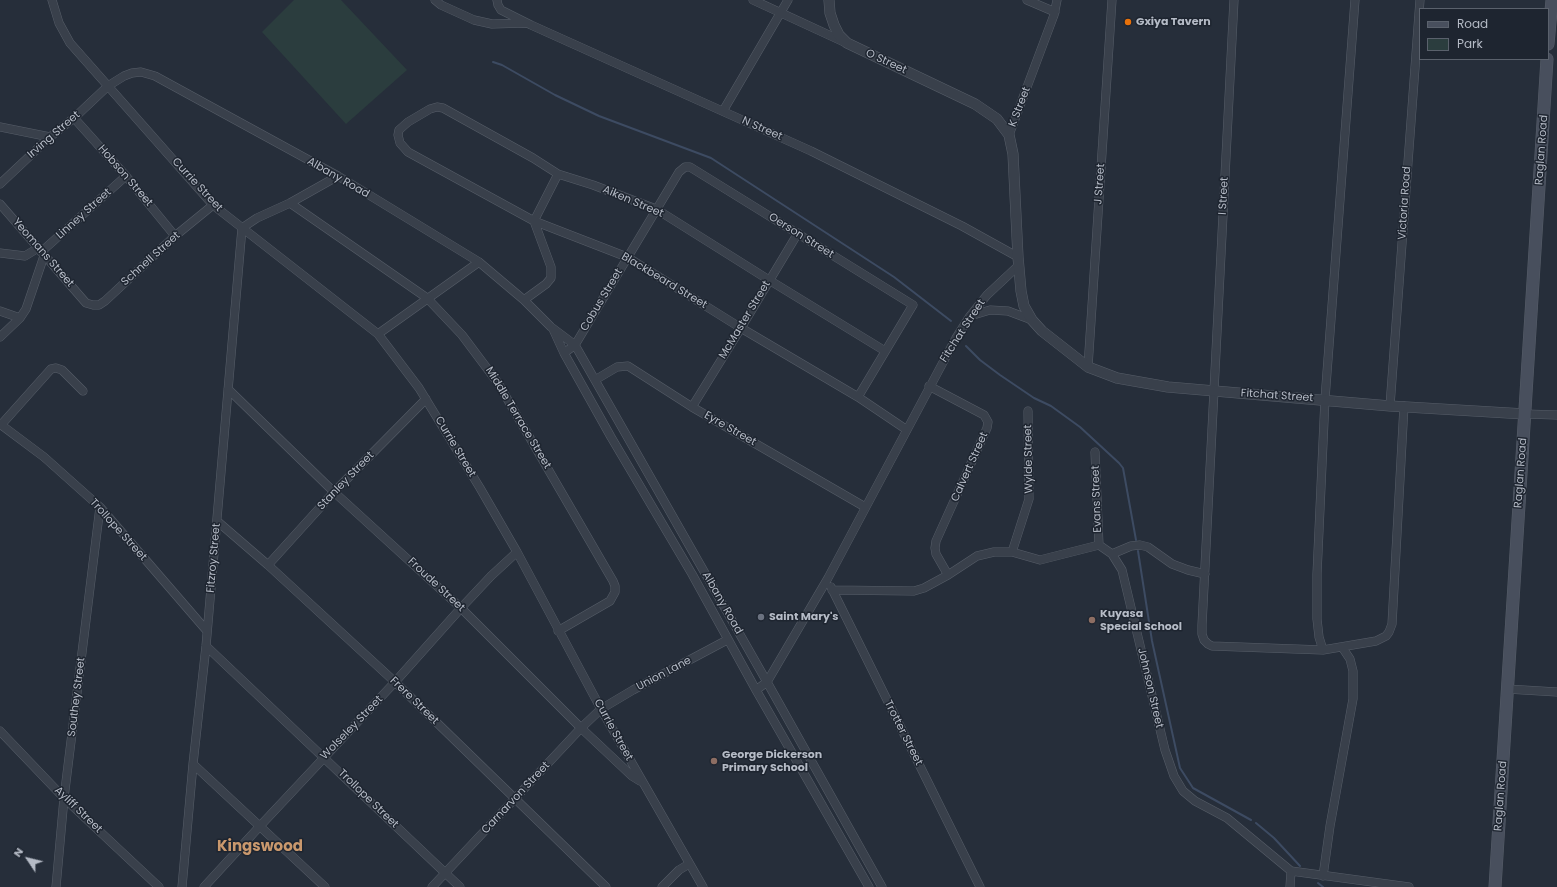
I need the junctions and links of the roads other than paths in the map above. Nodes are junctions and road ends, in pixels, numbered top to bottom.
1 (52, 0) edge
2 (434, 0) edge
3 (497, 0) edge
4 (753, 0) edge
5 (788, 0) edge
6 (829, 0) edge
7 (1027, 0) edge
8 (1057, 0) edge
9 (1112, 0) edge
10 (1234, 0) edge
11 (1356, 0) edge
12 (1552, 0) edge
13 (780, 12) junction
14 (1055, 12) junction
15 (1419, 14) edge
16 (526, 23) junction
17 (1549, 33) edge
18 (847, 44) junction
19 (1547, 60) edge
20 (108, 86) junction
21 (723, 111) junction
22 (74, 118) junction
23 (0, 127) edge
24 (398, 135) joint
25 (1009, 135) junction
26 (50, 137) junction
27 (690, 167) joint
28 (558, 174) junction
29 (126, 176) junction
30 (338, 176) junction
31 (0, 184) edge
32 (290, 203) junction
33 (0, 204) edge
34 (213, 205) junction
35 (656, 210) junction
36 (534, 221) junction
37 (242, 228) junction
38 (798, 233) junction
39 (175, 236) junction
40 (41, 252) junction
41 (0, 253) edge
42 (627, 257) junction
43 (1018, 261) junction
44 (479, 262) junction
45 (769, 280) junction
46 (427, 298) junction
47 (524, 300) junction
48 (86, 303) joint
49 (0, 311) edge
50 (970, 316) junction
51 (20, 318) junction
52 (1032, 320) junction
53 (551, 327) junction
54 (741, 328) junction
55 (378, 334) junction
56 (0, 337) edge
57 (575, 345) junction
58 (885, 351) junction
59 (564, 353) junction
60 (1088, 367) junction
61 (596, 380) junction
62 (930, 386) junction
63 (228, 389) junction
64 (83, 391) dead end
65 (1214, 391) junction
66 (858, 397) junction
67 (426, 399) junction
68 (1325, 399) junction
69 (1390, 406) junction
70 (1404, 406) junction
71 (692, 407) junction
72 (1028, 411) dead end
73 (1525, 414) junction
74 (1557, 415) edge
75 (1, 424) edge
76 (907, 430) junction
77 (623, 431) junction
78 (611, 437) junction
79 (1095, 452) dead end
80 (334, 492) junction
81 (100, 507) junction
82 (865, 507) junction
83 (217, 521) junction
84 (1099, 545) junction
85 (517, 552) junction
86 (1012, 552) junction
87 (1112, 554) junction
88 (268, 565) junction
89 (702, 568) junction
90 (692, 574) junction
91 (948, 574) junction
92 (1205, 574) junction
93 (828, 578) junction
94 (832, 590) junction
95 (461, 608) junction
96 (207, 631) junction
97 (558, 631) junction
98 (727, 640) junction
99 (206, 646) junction
100 (1342, 647) junction
101 (1323, 650) junction
102 (395, 682) junction
103 (767, 682) junction
104 (1508, 684) junction
105 (756, 690) junction
106 (1557, 692) edge
107 (601, 709) junction
108 (581, 728) junction
109 (0, 731) edge
110 (807, 753) junction
111 (324, 757) junction
112 (796, 761) junction
113 (193, 764) junction
114 (642, 782) junction
115 (64, 798) junction
116 (515, 800) junction
117 (845, 820) junction
118 (260, 826) junction
119 (834, 827) junction
120 (689, 864) junction
121 (1291, 871) junction
122 (445, 873) junction
123 (1323, 876) junction
124 (56, 887) edge
125 (158, 887) edge
126 (182, 887) edge
127 (204, 887) edge
128 (325, 887) edge
129 (432, 887) edge
130 (460, 887) edge
131 (606, 887) edge
132 (662, 887) edge
133 (703, 887) edge
134 (869, 887) edge
135 (882, 887) edge
136 (980, 887) edge
137 (1290, 887) edge
138 (1409, 887) edge
139 (1495, 887) edge

1 - 20 street
2 - 16 street
3 - 16 street, N Street
4 - 13 street, O Street
5 - 13 street
6 - 18 street
7 - 14 street
8 - 14 street, K Street
9 - 60 street, J Street
10 - 65 street, I Street
11 - 68 street
12 - 17 main road
13 - 18 street, O Street
13 - 21 street
14 - 25 street, K Street
15 - 69 street, Victoria Road
16 - 21 street, N Street
18 - 25 street, O Street
19 - 73 main road, Raglan Road
20 - 22 street, Irving Street
20 - 30 street, Albany Road
20 - 34 street, Currie Street
21 - 43 street, N Street
22 - 26 street, Irving Street
22 - 29 street, Hobson Street
23 - 26 street
24 - 28 street, Aiken Street
24 - 36 street, Blackbeard Street
25 - 43 street, K Street
26 - 31 street, Irving Street
27 - 35 street, Cobus Street
27 - 38 street, Oerson Street
28 - 35 street, Aiken Street
28 - 36 street
29 - 39 street, Hobson Street
29 - 40 street, Linney Street
30 - 32 street
30 - 44 street, Albany Road
32 - 37 street
32 - 46 street, Middle Terrace Street
33 - 40 street, Yeomans Street
34 - 37 street, Currie Street
34 - 39 street, Schnell Street
35 - 42 street, Cobus Street
35 - 45 street, Aiken Street
36 - 42 street, Blackbeard Street
36 - 47 street
37 - 55 street, Currie Street
37 - 63 street, Fitzroy Street
38 - 45 street, McMaster Street
38 - 58 street, Oerson Street
39 - 48 street, Schnell Street
40 - 41 street
40 - 48 street, Yeomans Street
40 - 51 street
42 - 54 street, Blackbeard Street
42 - 57 street, Cobus Street
43 - 50 street, Fitchat Street
43 - 52 street, Fitchat Street
44 - 46 street
44 - 47 street, Albany Road
45 - 54 street, McMaster Street
45 - 58 street, Aiken Street
46 - 55 street
46 - 97 street, Middle Terrace Street
47 - 53 street, Albany Road
49 - 51 street
50 - 52 street
50 - 62 street, Fitchat Street
51 - 56 street
52 - 60 street, Fitchat Street
53 - 57 street, Albany Road
53 - 59 street, Albany Road
54 - 66 street, Blackbeard Street
54 - 71 street, McMaster Street
55 - 67 street, Currie Street
57 - 59 street, Cobus Street
57 - 61 street, Albany Road
58 - 66 street
59 - 78 street, Albany Road
60 - 65 street, Fitchat Street
61 - 71 street, Eyre Street
61 - 77 street, Albany Road
62 - 76 street, Fitchat Street
62 - 91 street, Calvert Street
63 - 80 street, Froude Street
63 - 83 street, Fitzroy Street
64 - 75 street, Trollope Street
65 - 68 street, Fitchat Street
65 - 92 street, I Street
66 - 76 street, Blackbeard Street
67 - 80 street, Stanley Street
67 - 85 street, Currie Street
68 - 69 street, Fitchat Street
68 - 101 street
69 - 70 street, Fitchat Street
70 - 73 street, Fitchat Street
70 - 100 street, I Street
71 - 82 street, Eyre Street
72 - 86 street, Wylde Street
73 - 74 street
73 - 104 main road, Raglan Road
75 - 81 street, Trollope Street
76 - 82 street, Fitchat Street
77 - 78 street
77 - 89 street, Albany Road
78 - 90 street, Albany Road
79 - 84 street, Evans Street
80 - 88 street, Stanley Street
80 - 95 street, Froude Street
81 - 96 street, Trollope Street
81 - 115 street, Southey Street
82 - 93 street, Fitchat Street
83 - 88 street, Frere Street
83 - 96 street, Fitzroy Street
84 - 86 street
84 - 87 street, Johnson Street
85 - 95 street, Wolseley Street
85 - 97 street, Currie Street
86 - 91 street
87 - 92 street
87 - 121 street, Johnson Street
88 - 102 street, Frere Street
89 - 90 street
89 - 103 street, Albany Road
90 - 98 street, Albany Road
91 - 94 street
92 - 101 street, I Street
93 - 94 street, Trotter Street
93 - 103 street, Fitchat Street
94 - 136 street, Trotter Street
95 - 102 street, Wolseley Street
95 - 108 street, Froude Street
96 - 99 street, Fitzroy Street
97 - 107 street, Currie Street
98 - 105 street, Albany Road
98 - 107 street, Union Lane
99 - 111 street, Trollope Street
99 - 113 street, Fitzroy Street
100 - 101 street, I Street
100 - 123 street
102 - 111 street, Wolseley Street
102 - 116 street, Frere Street
103 - 105 street, Fitchat Street
103 - 110 street, Albany Road
104 - 106 street
104 - 139 main road, Raglan Road
105 - 112 street, Albany Road
107 - 108 street, Carnarvon Street
107 - 114 street, Currie Street
108 - 114 street, Froude Street
108 - 116 street, Carnarvon Street
109 - 115 street, Ayliff Street
110 - 112 street
110 - 117 street, Albany Road
111 - 118 street, Wolseley Street
111 - 122 street, Trollope Street
112 - 119 street, Albany Road
113 - 118 street
113 - 126 street, Fitzroy Street
114 - 120 street, Currie Street
115 - 124 street, Southey Street
115 - 125 street, Ayliff Street
116 - 122 street, Carnarvon Street
116 - 131 street, Frere Street
117 - 119 street
117 - 135 street, Albany Road
118 - 127 street, Wolseley Street
118 - 128 street
119 - 134 street, Albany Road
120 - 132 street
120 - 133 street, Currie Street
121 - 123 street
121 - 137 street
122 - 129 street, Carnarvon Street
122 - 130 street, Trollope Street
123 - 138 street

